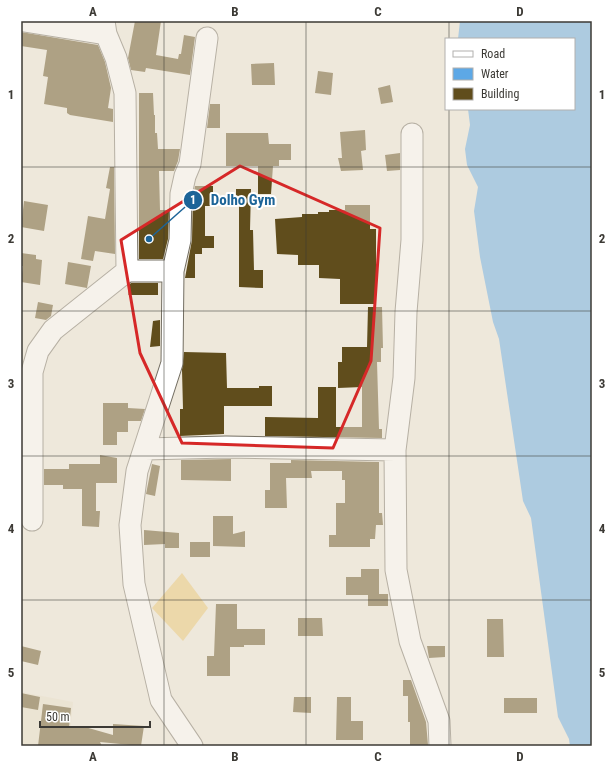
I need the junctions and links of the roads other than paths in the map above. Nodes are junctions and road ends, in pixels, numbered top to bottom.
1 (24, 21) edge
2 (105, 27) edge
3 (207, 38) dead end
4 (412, 134) dead end
5 (127, 271) junction
6 (173, 271) junction
7 (144, 449) junction
8 (395, 450) junction
9 (32, 520) dead end
10 (192, 746) edge
11 (440, 746) edge

1 - 2 street
2 - 5 street
3 - 6 street
4 - 8 street
5 - 6 street
5 - 9 street
6 - 7 street
7 - 8 street
7 - 10 street
8 - 11 street

